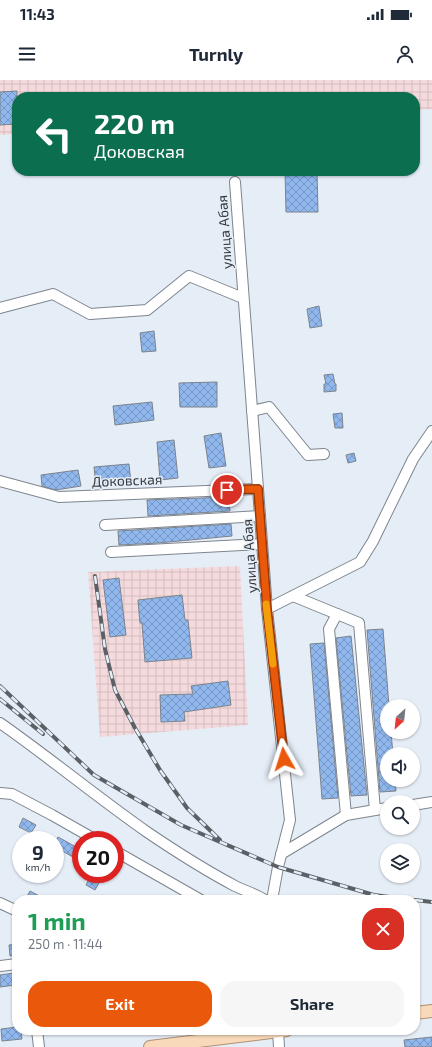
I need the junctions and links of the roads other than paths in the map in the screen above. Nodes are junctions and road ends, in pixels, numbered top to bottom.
1 (235, 182) dead end
2 (243, 298) junction
3 (0, 308) edge
4 (252, 411) junction
5 (432, 431) edge
6 (324, 454) dead end
7 (0, 481) edge
8 (258, 489) junction
9 (260, 516) junction
10 (106, 525) dead end
11 (262, 544) junction
12 (112, 552) dead end
13 (293, 596) junction
14 (267, 609) junction
15 (337, 614) junction
16 (0, 723) edge
17 (0, 793) edge
18 (432, 802) edge
19 (420, 804) edge
20 (380, 809) edge
21 (375, 810) junction
22 (346, 815) junction
23 (80, 831) edge
24 (281, 854) junction
25 (124, 856) edge
26 (192, 895) edge
27 (255, 895) edge
28 (273, 895) edge
29 (0, 903) edge
30 (12, 909) edge
31 (12, 965) edge
32 (0, 966) edge
33 (432, 1011) edge
34 (420, 1012) edge
35 (38, 1035) edge
36 (242, 1035) edge
37 (280, 1035) edge
38 (40, 1047) edge
39 (150, 1047) edge
40 (279, 1047) edge

1 - 2 street, улица Абая
2 - 3 street
2 - 4 street, улица Абая
4 - 6 street
4 - 8 street, улица Абая
5 - 13 street
7 - 8 street, Доковская
8 - 9 street, улица Абая
9 - 10 street
9 - 11 street, улица Абая
11 - 12 street
11 - 14 street, улица Абая
13 - 14 street
13 - 15 street
14 - 24 street, улица Абая
15 - 21 street
15 - 22 street
16 - 27 street
17 - 23 street
18 - 19 street
20 - 21 street
21 - 22 street
22 - 24 street
24 - 28 street, улица Абая
25 - 26 street
29 - 30 street
31 - 32 street
33 - 34 main road
35 - 38 street
36 - 39 main road
37 - 40 street

